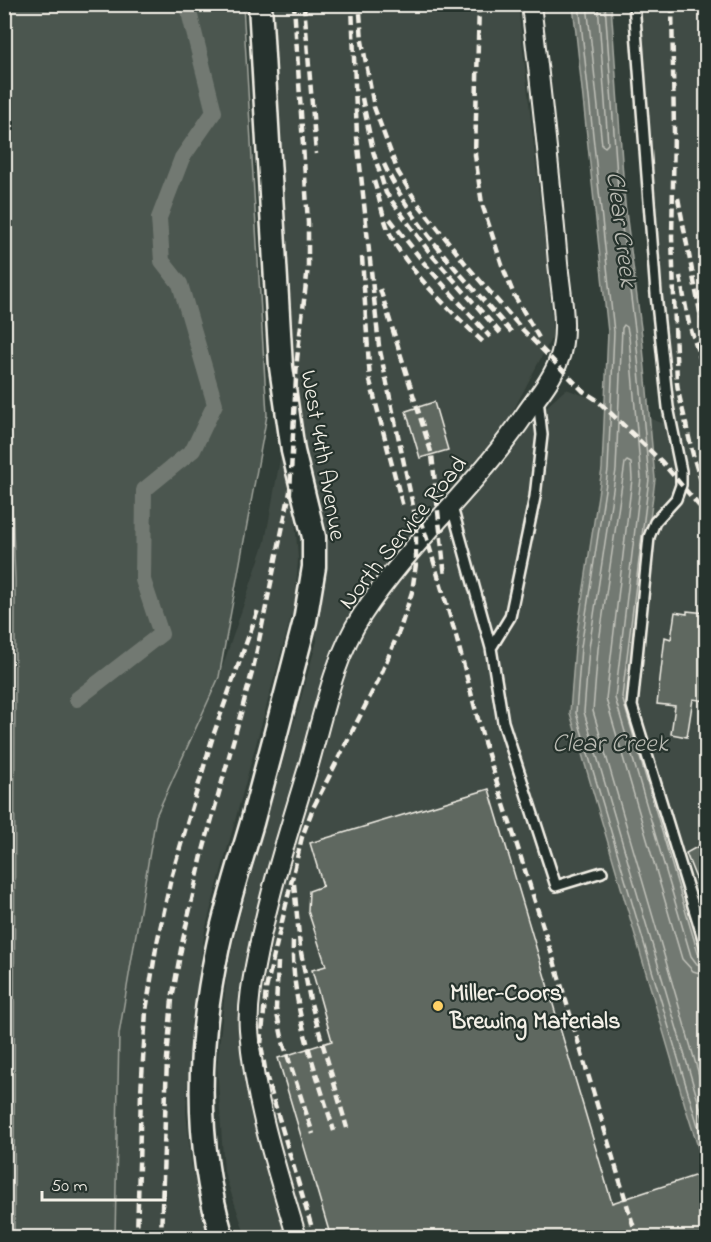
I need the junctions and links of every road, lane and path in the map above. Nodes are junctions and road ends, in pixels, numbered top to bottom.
1 (260, 4) edge
2 (531, 4) edge
3 (634, 4) edge
4 (537, 397) junction
5 (452, 507) junction
6 (491, 648) junction
7 (602, 872) dead end
8 (706, 948) edge
9 (222, 1238) edge
10 (297, 1238) edge

1 - 9 street, West 44th Avenue
2 - 4 street, North Service Road
3 - 8 lane
4 - 5 street, North Service Road
4 - 6 lane
5 - 6 lane
5 - 10 street, North Service Road
6 - 7 lane

